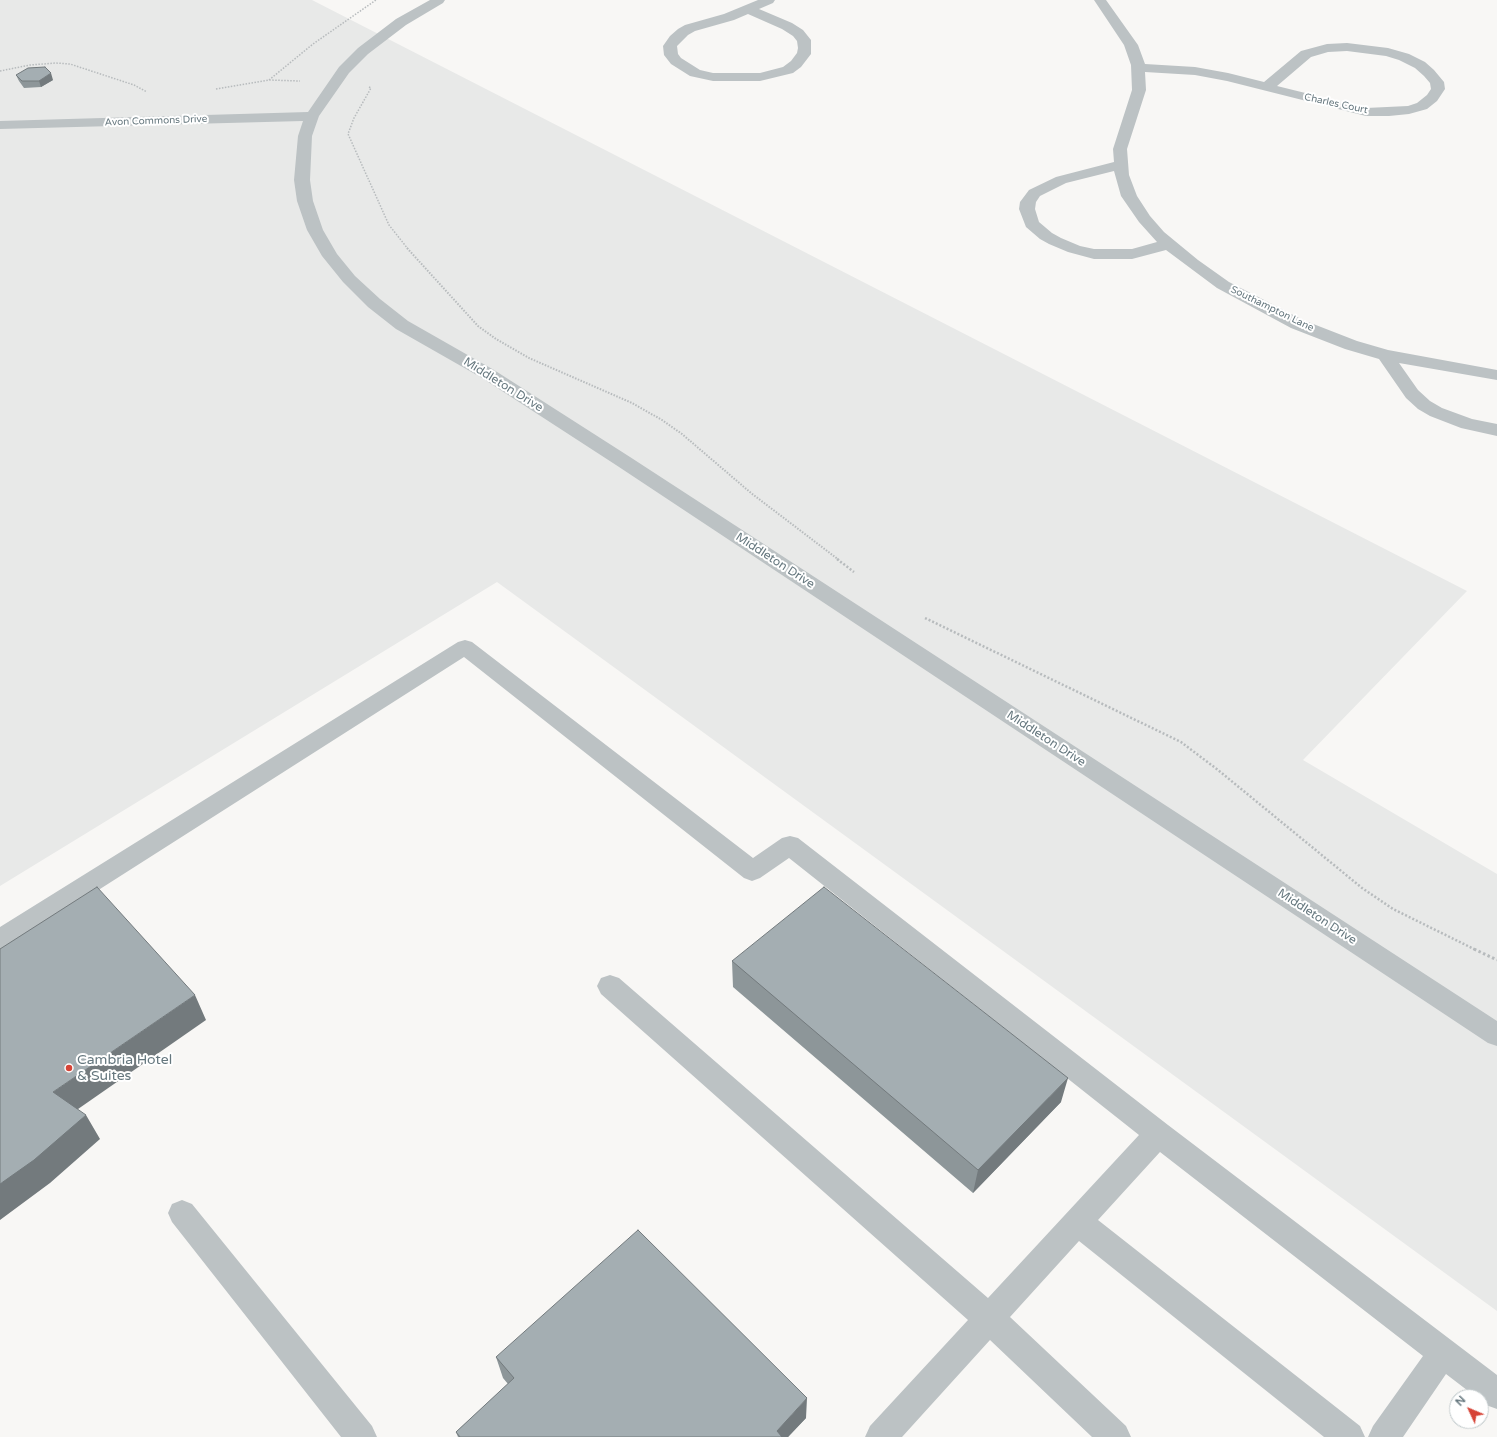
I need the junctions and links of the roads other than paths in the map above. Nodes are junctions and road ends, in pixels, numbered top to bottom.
1 (439, 0) edge
2 (769, 0) edge
3 (1100, 0) edge
4 (748, 9) junction
5 (1138, 68) junction
6 (1267, 87) junction
7 (312, 116) junction
8 (0, 126) edge
9 (1121, 165) junction
10 (1169, 244) junction
11 (1385, 355) junction
12 (1497, 375) edge
13 (1497, 430) edge
14 (0, 940) edge
15 (610, 986) dead end
16 (1497, 1035) edge
17 (1158, 1134) junction
18 (182, 1213) dead end
19 (1078, 1222) junction
20 (990, 1319) junction
21 (1443, 1353) junction
22 (1497, 1394) edge
23 (361, 1437) edge
24 (881, 1437) edge
25 (1116, 1437) edge
26 (1349, 1437) edge
27 (1384, 1437) edge

1 - 7 street, Middleton Drive
2 - 4 street
3 - 5 street, Southampton Lane
4 - 4 street
5 - 6 street, Charles Court
5 - 9 street, Southampton Lane
6 - 6 street, Charles Court
7 - 8 street, Avon Commons Drive
7 - 16 street, Middleton Drive
9 - 10 street, Southampton Lane
9 - 10 street
10 - 11 street, Southampton Lane
11 - 12 street, Southampton Lane
11 - 13 street
14 - 17 street
15 - 20 street
17 - 19 street
17 - 21 street
18 - 23 street
19 - 20 street
19 - 26 street
20 - 24 street
20 - 25 street
21 - 22 street
21 - 27 street

